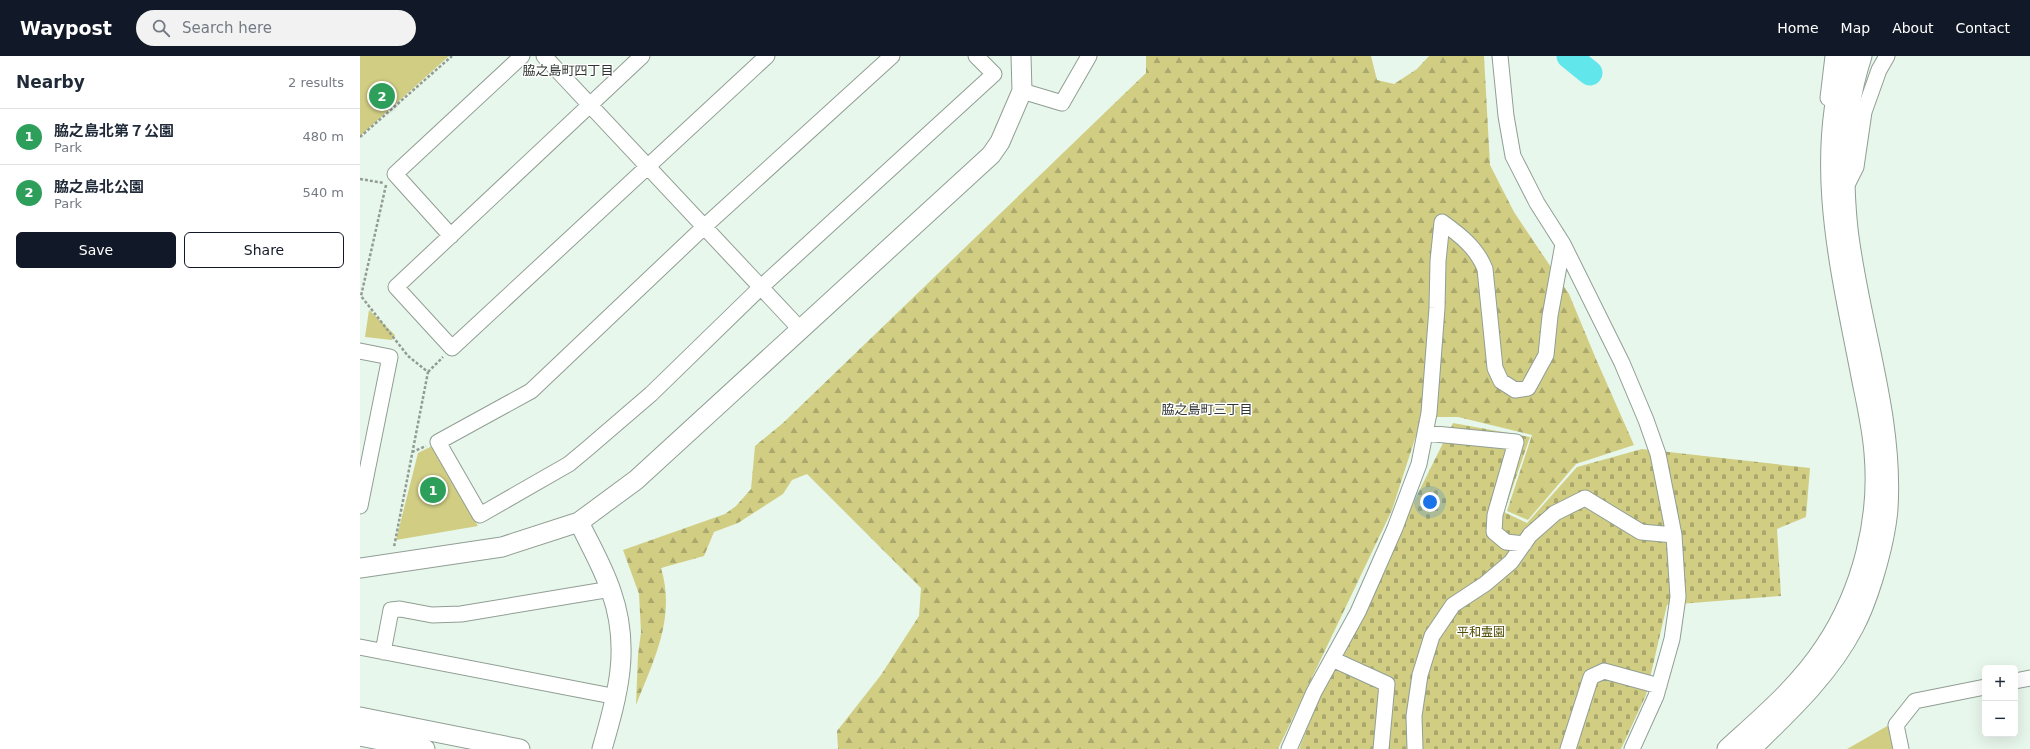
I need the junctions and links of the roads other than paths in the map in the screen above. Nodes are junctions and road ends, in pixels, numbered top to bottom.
1 (522, 56) edge
2 (544, 56) edge
3 (642, 56) edge
4 (768, 56) edge
5 (892, 56) edge
6 (976, 56) edge
7 (1021, 56) edge
8 (1089, 56) edge
9 (1500, 56) edge
10 (1833, 56) edge
11 (1846, 56) edge
12 (1862, 56) edge
13 (1887, 56) edge
14 (1022, 91) junction
15 (591, 105) junction
16 (648, 168) junction
17 (1830, 179) junction
18 (1845, 189) junction
19 (705, 226) junction
20 (452, 236) junction
21 (1563, 244) junction
22 (760, 288) junction
23 (801, 330) junction
24 (360, 351) edge
25 (1425, 432) junction
26 (367, 435) edge
27 (360, 506) edge
28 (579, 522) junction
29 (1674, 535) junction
30 (1524, 544) junction
31 (360, 568) edge
32 (611, 589) junction
33 (360, 647) edge
34 (383, 652) junction
35 (1332, 659) junction
36 (2030, 678) edge
37 (2018, 680) edge
38 (1659, 686) junction
39 (1982, 688) edge
40 (617, 697) junction
41 (360, 717) edge
42 (360, 736) edge
43 (1293, 748) edge
44 (425, 749) edge
45 (520, 749) edge
46 (602, 749) edge
47 (1381, 749) edge
48 (1415, 749) edge
49 (1568, 749) edge
50 (1632, 749) edge
51 (1727, 749) edge
52 (1751, 749) edge
53 (1901, 749) edge

1 - 20 street
2 - 15 street
3 - 15 street
4 - 16 street
5 - 19 street
6 - 22 street
7 - 14 street
8 - 14 street
9 - 21 street
10 - 17 street
11 - 17 street
12 - 18 street
13 - 18 street
14 - 23 street
15 - 16 street
15 - 20 street
16 - 19 street
16 - 20 street
17 - 51 street
18 - 52 street
19 - 22 street
19 - 22 street
21 - 25 street
21 - 29 street
22 - 23 street
23 - 28 street
24 - 26 street
25 - 30 street
25 - 35 street
26 - 27 street
28 - 31 street
28 - 32 street
29 - 30 street
29 - 38 street
30 - 48 street
32 - 34 street
32 - 40 street
33 - 34 street
34 - 40 street
35 - 43 street
35 - 47 street
36 - 37 street
38 - 49 street
38 - 50 street
39 - 53 street
40 - 46 street
41 - 45 street
42 - 44 street

